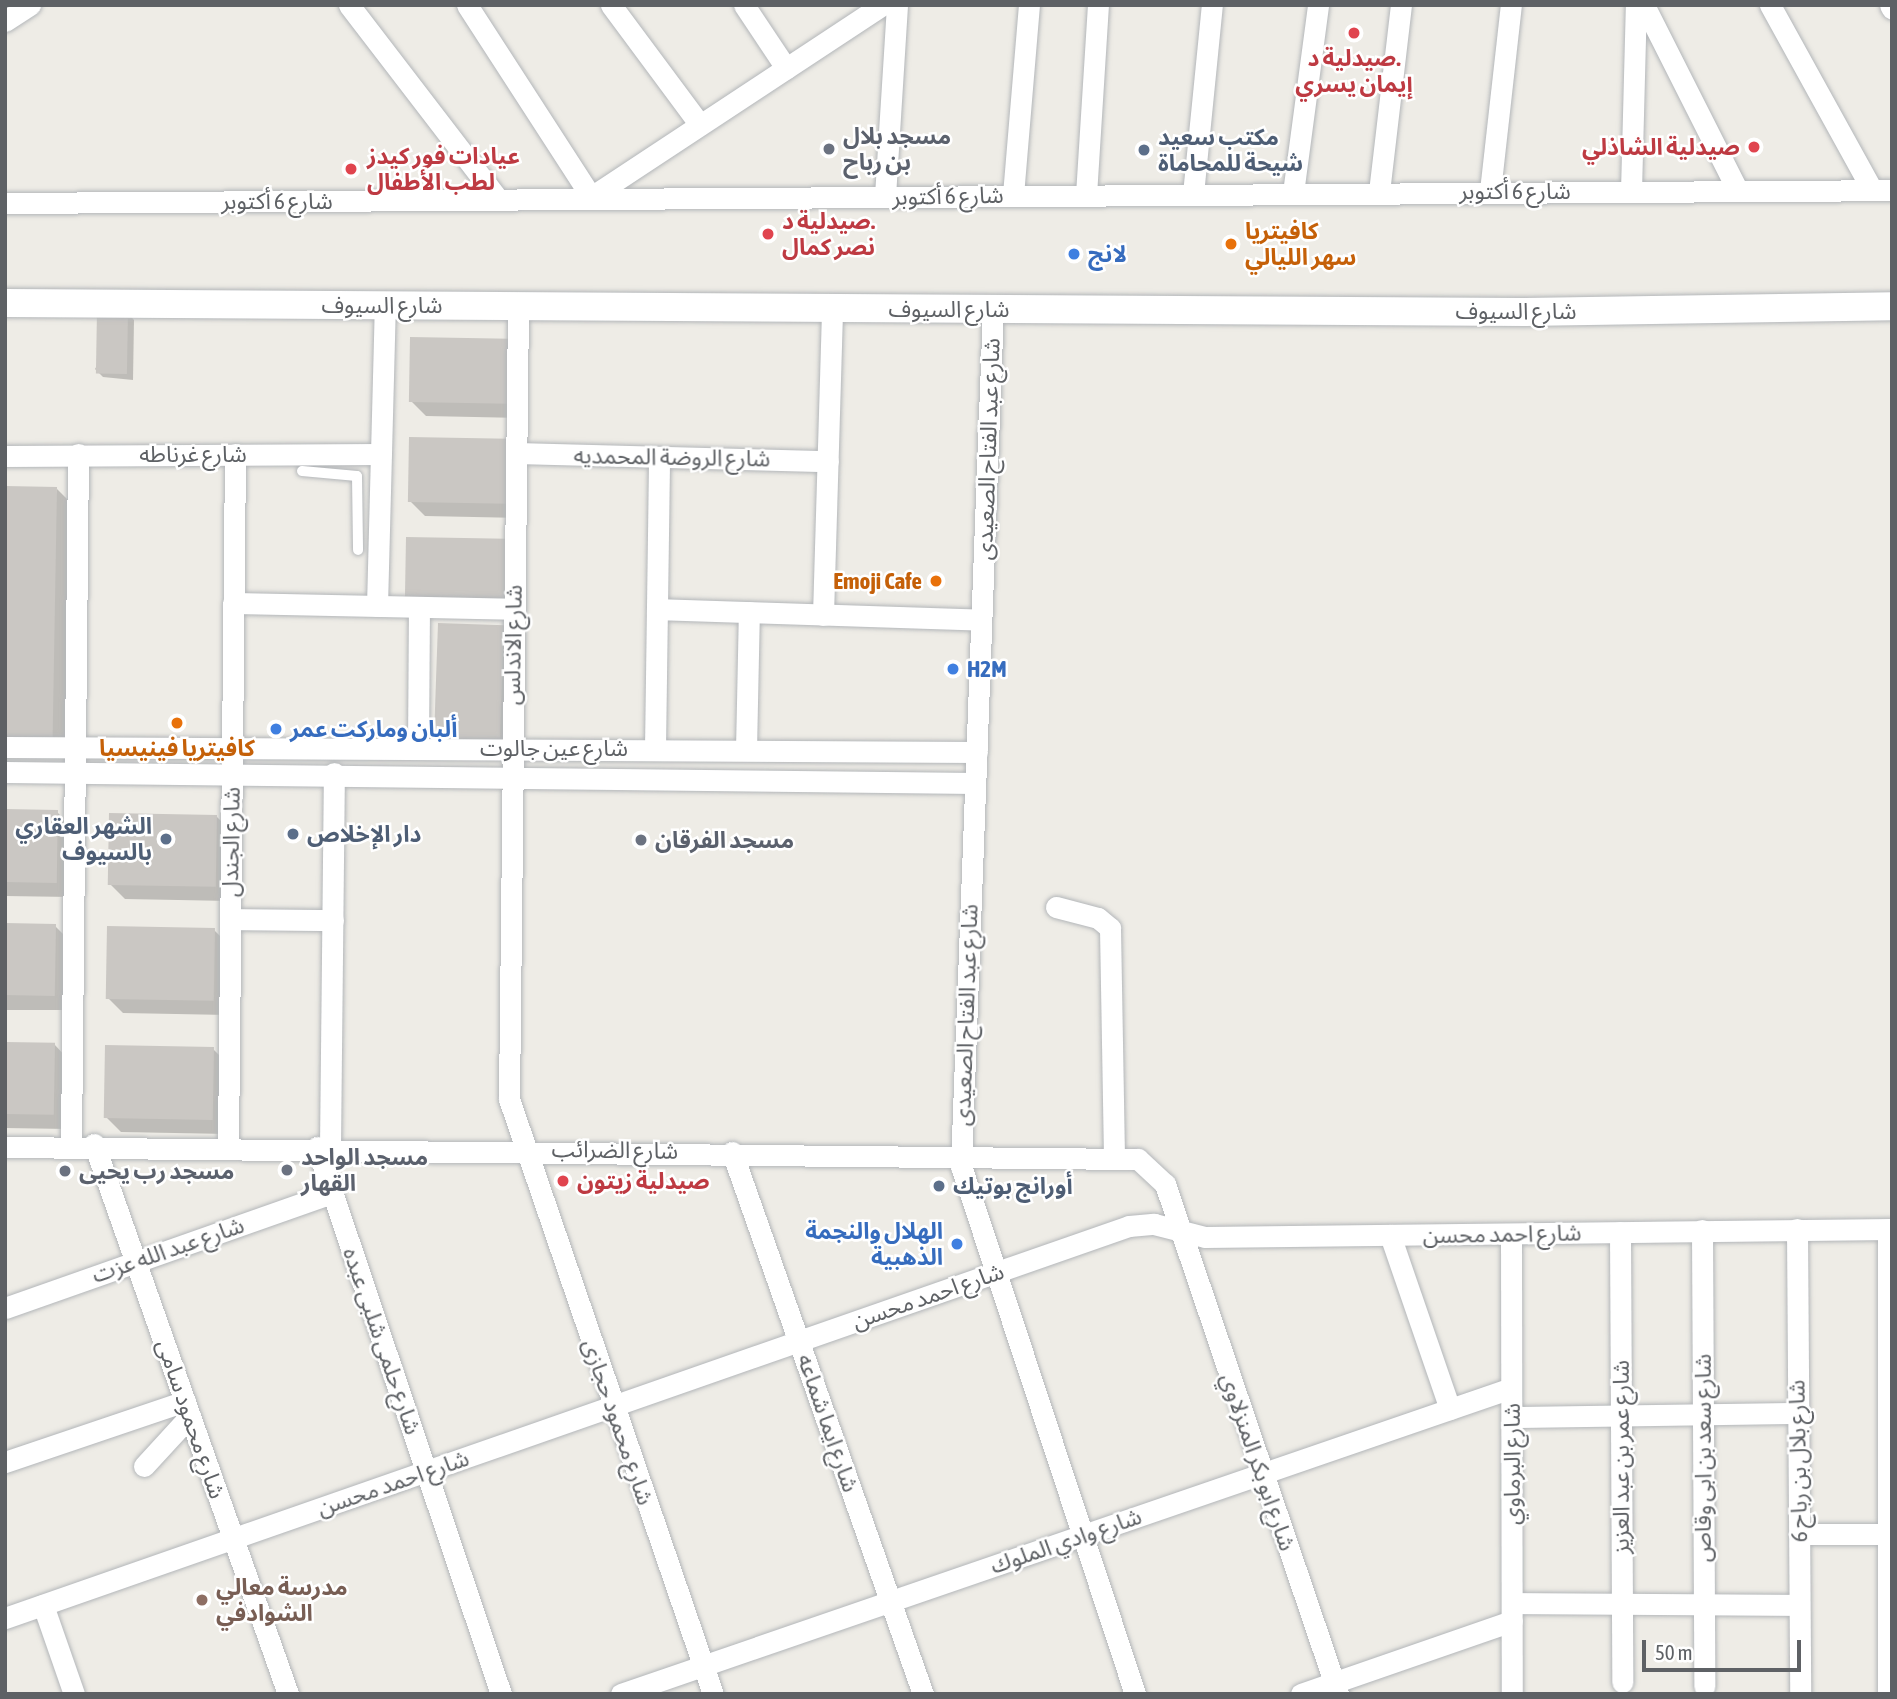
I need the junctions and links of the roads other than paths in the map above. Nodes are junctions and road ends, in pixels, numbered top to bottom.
1 (30, 5) edge
2 (349, 5) edge
3 (467, 5) edge
4 (611, 5) edge
5 (744, 5) edge
6 (883, 5) edge
7 (897, 5) edge
8 (1029, 5) edge
9 (1098, 5) edge
10 (1212, 5) edge
11 (1318, 5) edge
12 (1401, 5) edge
13 (1511, 5) edge
14 (1636, 5) edge
15 (1644, 5) edge
16 (1770, 5) edge
17 (858, 12) edge
18 (5, 21) edge
19 (786, 68) junction
20 (700, 125) junction
21 (1882, 190) edge
22 (1490, 191) junction
23 (1631, 191) junction
24 (1738, 191) junction
25 (1379, 192) junction
26 (1293, 193) junction
27 (1193, 194) junction
28 (1013, 195) junction
29 (1086, 195) junction
30 (886, 196) junction
31 (592, 198) junction
32 (498, 199) junction
33 (5, 203) edge
34 (5, 303) edge
35 (385, 305) junction
36 (519, 306) junction
37 (1892, 306) edge
38 (832, 308) junction
39 (993, 309) junction
40 (516, 453) junction
41 (78, 454) junction
42 (235, 454) junction
43 (381, 454) junction
44 (5, 456) edge
45 (659, 457) junction
46 (828, 461) junction
47 (302, 471) dead end
48 (369, 534) junction
49 (358, 550) dead end
50 (233, 603) junction
51 (377, 606) junction
52 (419, 607) junction
53 (514, 609) junction
54 (657, 609) junction
55 (750, 612) junction
56 (823, 615) junction
57 (981, 620) junction
58 (5, 747) edge
59 (75, 747) junction
60 (418, 747) junction
61 (512, 747) junction
62 (232, 748) junction
63 (655, 749) junction
64 (747, 750) junction
65 (976, 752) junction
66 (5, 772) edge
67 (75, 772) junction
68 (232, 772) junction
69 (334, 773) junction
70 (511, 774) junction
71 (975, 783) junction
72 (1056, 907) dead end
73 (230, 919) junction
74 (332, 920) junction
75 (71, 1144) junction
76 (94, 1144) junction
77 (228, 1146) junction
78 (5, 1147) edge
79 (323, 1147) junction
80 (524, 1149) junction
81 (732, 1152) junction
82 (961, 1154) junction
83 (1114, 1156) junction
84 (332, 1193) junction
85 (1797, 1228) junction
86 (1890, 1229) edge
87 (1178, 1230) junction
88 (1702, 1230) junction
89 (1620, 1232) junction
90 (1511, 1234) junction
91 (1390, 1235) junction
92 (137, 1262) junction
93 (994, 1274) junction
94 (5, 1308) edge
95 (799, 1341) junction
96 (1511, 1388) junction
97 (613, 1406) junction
98 (188, 1408) junction
99 (1450, 1409) junction
100 (1798, 1413) junction
101 (1703, 1414) junction
102 (1621, 1416) junction
103 (1511, 1417) junction
104 (5, 1462) edge
105 (144, 1466) dead end
106 (426, 1471) junction
107 (1262, 1474) junction
108 (1799, 1534) junction
109 (1890, 1534) edge
110 (1081, 1536) junction
111 (233, 1539) junction
112 (891, 1601) junction
113 (1622, 1604) junction
114 (43, 1605) junction
115 (1704, 1605) junction
116 (1799, 1605) junction
117 (1512, 1612) junction
118 (5, 1618) edge
119 (703, 1665) junction
120 (1622, 1682) dead end
121 (1704, 1686) dead end
122 (1336, 1688) edge
123 (74, 1694) edge
124 (288, 1694) edge
125 (501, 1694) edge
126 (621, 1694) edge
127 (713, 1694) edge
128 (923, 1694) edge
129 (1135, 1694) edge
130 (1301, 1694) edge
131 (1512, 1694) edge
132 (1800, 1694) edge
133 (1888, 1694) edge

1 - 18 street
2 - 32 street
3 - 31 street
4 - 20 street
5 - 19 street
6 - 17 street
7 - 30 street
8 - 28 street
9 - 29 street
10 - 27 street
11 - 26 street
12 - 25 street
13 - 22 street
14 - 23 street
15 - 24 street
16 - 21 street
17 - 19 street
19 - 20 street
20 - 31 street
21 - 24 street, شارع 6 أكتوبر
22 - 23 street, شارع 6 أكتوبر
22 - 25 street, شارع 6 أكتوبر
23 - 24 street, شارع 6 أكتوبر
25 - 26 street, شارع 6 أكتوبر
26 - 27 street, شارع 6 أكتوبر
27 - 29 street, شارع 6 أكتوبر
28 - 29 street, شارع 6 أكتوبر
28 - 30 street, شارع 6 أكتوبر
30 - 31 street, شارع 6 أكتوبر
31 - 32 street, شارع 6 أكتوبر
32 - 33 street, شارع 6 أكتوبر
34 - 35 main road, شارع السيوف
35 - 36 main road, شارع السيوف
35 - 43 street
36 - 38 main road, شارع السيوف
36 - 40 street, شارع الاندلس
37 - 39 main road, شارع السيوف
38 - 39 main road, شارع السيوف
38 - 46 street
39 - 57 street, شارع عبد الفتاح الصعيدى
40 - 45 street, شارع الروضة المحمديه
40 - 53 street, شارع الاندلس
41 - 42 street, شارع غرناطه
41 - 44 street, شارع غرناطه
41 - 59 street
42 - 43 street, شارع غرناطه
42 - 50 street, شارع الجندل
43 - 48 street
45 - 46 street, شارع الروضة المحمديه
45 - 54 street
46 - 56 street
47 - 48 lane
48 - 49 lane
48 - 51 street
50 - 51 street
50 - 62 street, شارع الجندل
51 - 52 street
52 - 53 street
52 - 60 street
53 - 61 street, شارع الاندلس
54 - 55 street
54 - 63 street
55 - 56 street
55 - 64 street
56 - 57 street
57 - 65 street, شارع عبد الفتاح الصعيدى
58 - 59 street, شارع عين جالوت
59 - 62 street, شارع عين جالوت
59 - 67 street
60 - 61 street, شارع عين جالوت
60 - 62 street, شارع عين جالوت
61 - 63 street, شارع عين جالوت
61 - 70 street, شارع الاندلس
62 - 68 street, شارع الجندل
63 - 64 street, شارع عين جالوت
64 - 65 street, شارع عين جالوت
65 - 71 street, شارع عبد الفتاح الصعيدى
66 - 67 street, شارع عين جالوت
67 - 68 street, شارع عين جالوت
67 - 75 street
68 - 69 street, شارع عين جالوت
68 - 73 street, شارع الجندل
69 - 70 street, شارع عين جالوت
69 - 74 street, شارع حلمى شلبى عبده
70 - 71 street, شارع عين جالوت
70 - 80 street, شارع الاندلس
71 - 82 street, شارع عبد الفتاح الصعيدى
72 - 83 street
73 - 74 street
73 - 77 street, شارع الجندل
74 - 79 street, شارع حلمى شلبى عبده
75 - 76 street, شارع الضرائب
75 - 78 street, شارع الضرائب
76 - 77 street, شارع الضرائب
76 - 92 street, شارع محمود سامى
77 - 79 street, شارع الضرائب
79 - 80 street, شارع الضرائب
79 - 84 street, شارع حلمى شلبى عبده
80 - 81 street, شارع الضرائب
80 - 97 street, شارع محمود حجازى
81 - 82 street, شارع الضرائب
81 - 95 street, شارع ايما شماعه
82 - 83 street, شارع الضرائب
82 - 93 street, شارع عبد الفتاح الصعيدى
83 - 87 street, شارع الضرائب
84 - 92 street, شارع عبد الله عزت
84 - 106 street, شارع حلمى شلبى عبده
85 - 86 street, شارع احمد محسن
85 - 88 street, شارع احمد محسن
85 - 100 street, شارع بلال بن رباح 6
86 - 109 street
87 - 91 street, شارع احمد محسن
87 - 93 street, شارع احمد محسن
87 - 107 street, شارع ابو بكر المنزلاوي
88 - 89 street, شارع احمد محسن
88 - 101 street, شارع سعد بن ابى وقاص
89 - 90 street, شارع احمد محسن
89 - 102 street, شارع عمر بن عبد العزيز
90 - 91 street, شارع احمد محسن
90 - 96 street, شارع البرماوي
91 - 99 street
92 - 94 street, شارع عبد الله عزت
92 - 98 street, شارع محمود سامى
93 - 95 street, شارع احمد محسن
93 - 110 street, شارع عبد الفتاح الصعيدى
95 - 97 street, شارع احمد محسن
95 - 112 street, شارع ايما شماعه
96 - 99 street, شارع وادي الملوك
96 - 103 street, شارع البرماوي
97 - 106 street, شارع احمد محسن
97 - 119 street, شارع محمود حجازى
98 - 104 street
98 - 105 street
98 - 111 street, شارع محمود سامى
99 - 107 street, شارع وادي الملوك
100 - 101 street
100 - 108 street, شارع بلال بن رباح 6
101 - 102 street
101 - 115 street, شارع سعد بن ابى وقاص
102 - 103 street
102 - 113 street, شارع عمر بن عبد العزيز
103 - 117 street, شارع البرماوي
106 - 111 street, شارع احمد محسن
106 - 125 street, شارع حلمى شلبى عبده
107 - 110 street, شارع وادي الملوك
107 - 122 street, شارع ابو بكر المنزلاوي
108 - 109 street
108 - 116 street, شارع بلال بن رباح 6
109 - 133 street
110 - 112 street, شارع وادي الملوك
110 - 129 street, شارع عبد الفتاح الصعيدى
111 - 114 street, شارع احمد محسن
111 - 124 street, شارع محمود سامى
112 - 119 street, شارع وادي الملوك
112 - 128 street, شارع ايما شماعه
113 - 115 street
113 - 117 street
113 - 120 street, شارع عمر بن عبد العزيز
114 - 118 street, شارع احمد محسن
114 - 123 street
115 - 116 street
115 - 121 street, شارع سعد بن ابى وقاص
116 - 132 street, شارع بلال بن رباح 6
117 - 122 street
117 - 131 street, شارع البرماوي
119 - 126 street, شارع وادي الملوك
119 - 127 street, شارع محمود حجازى
122 - 130 street

